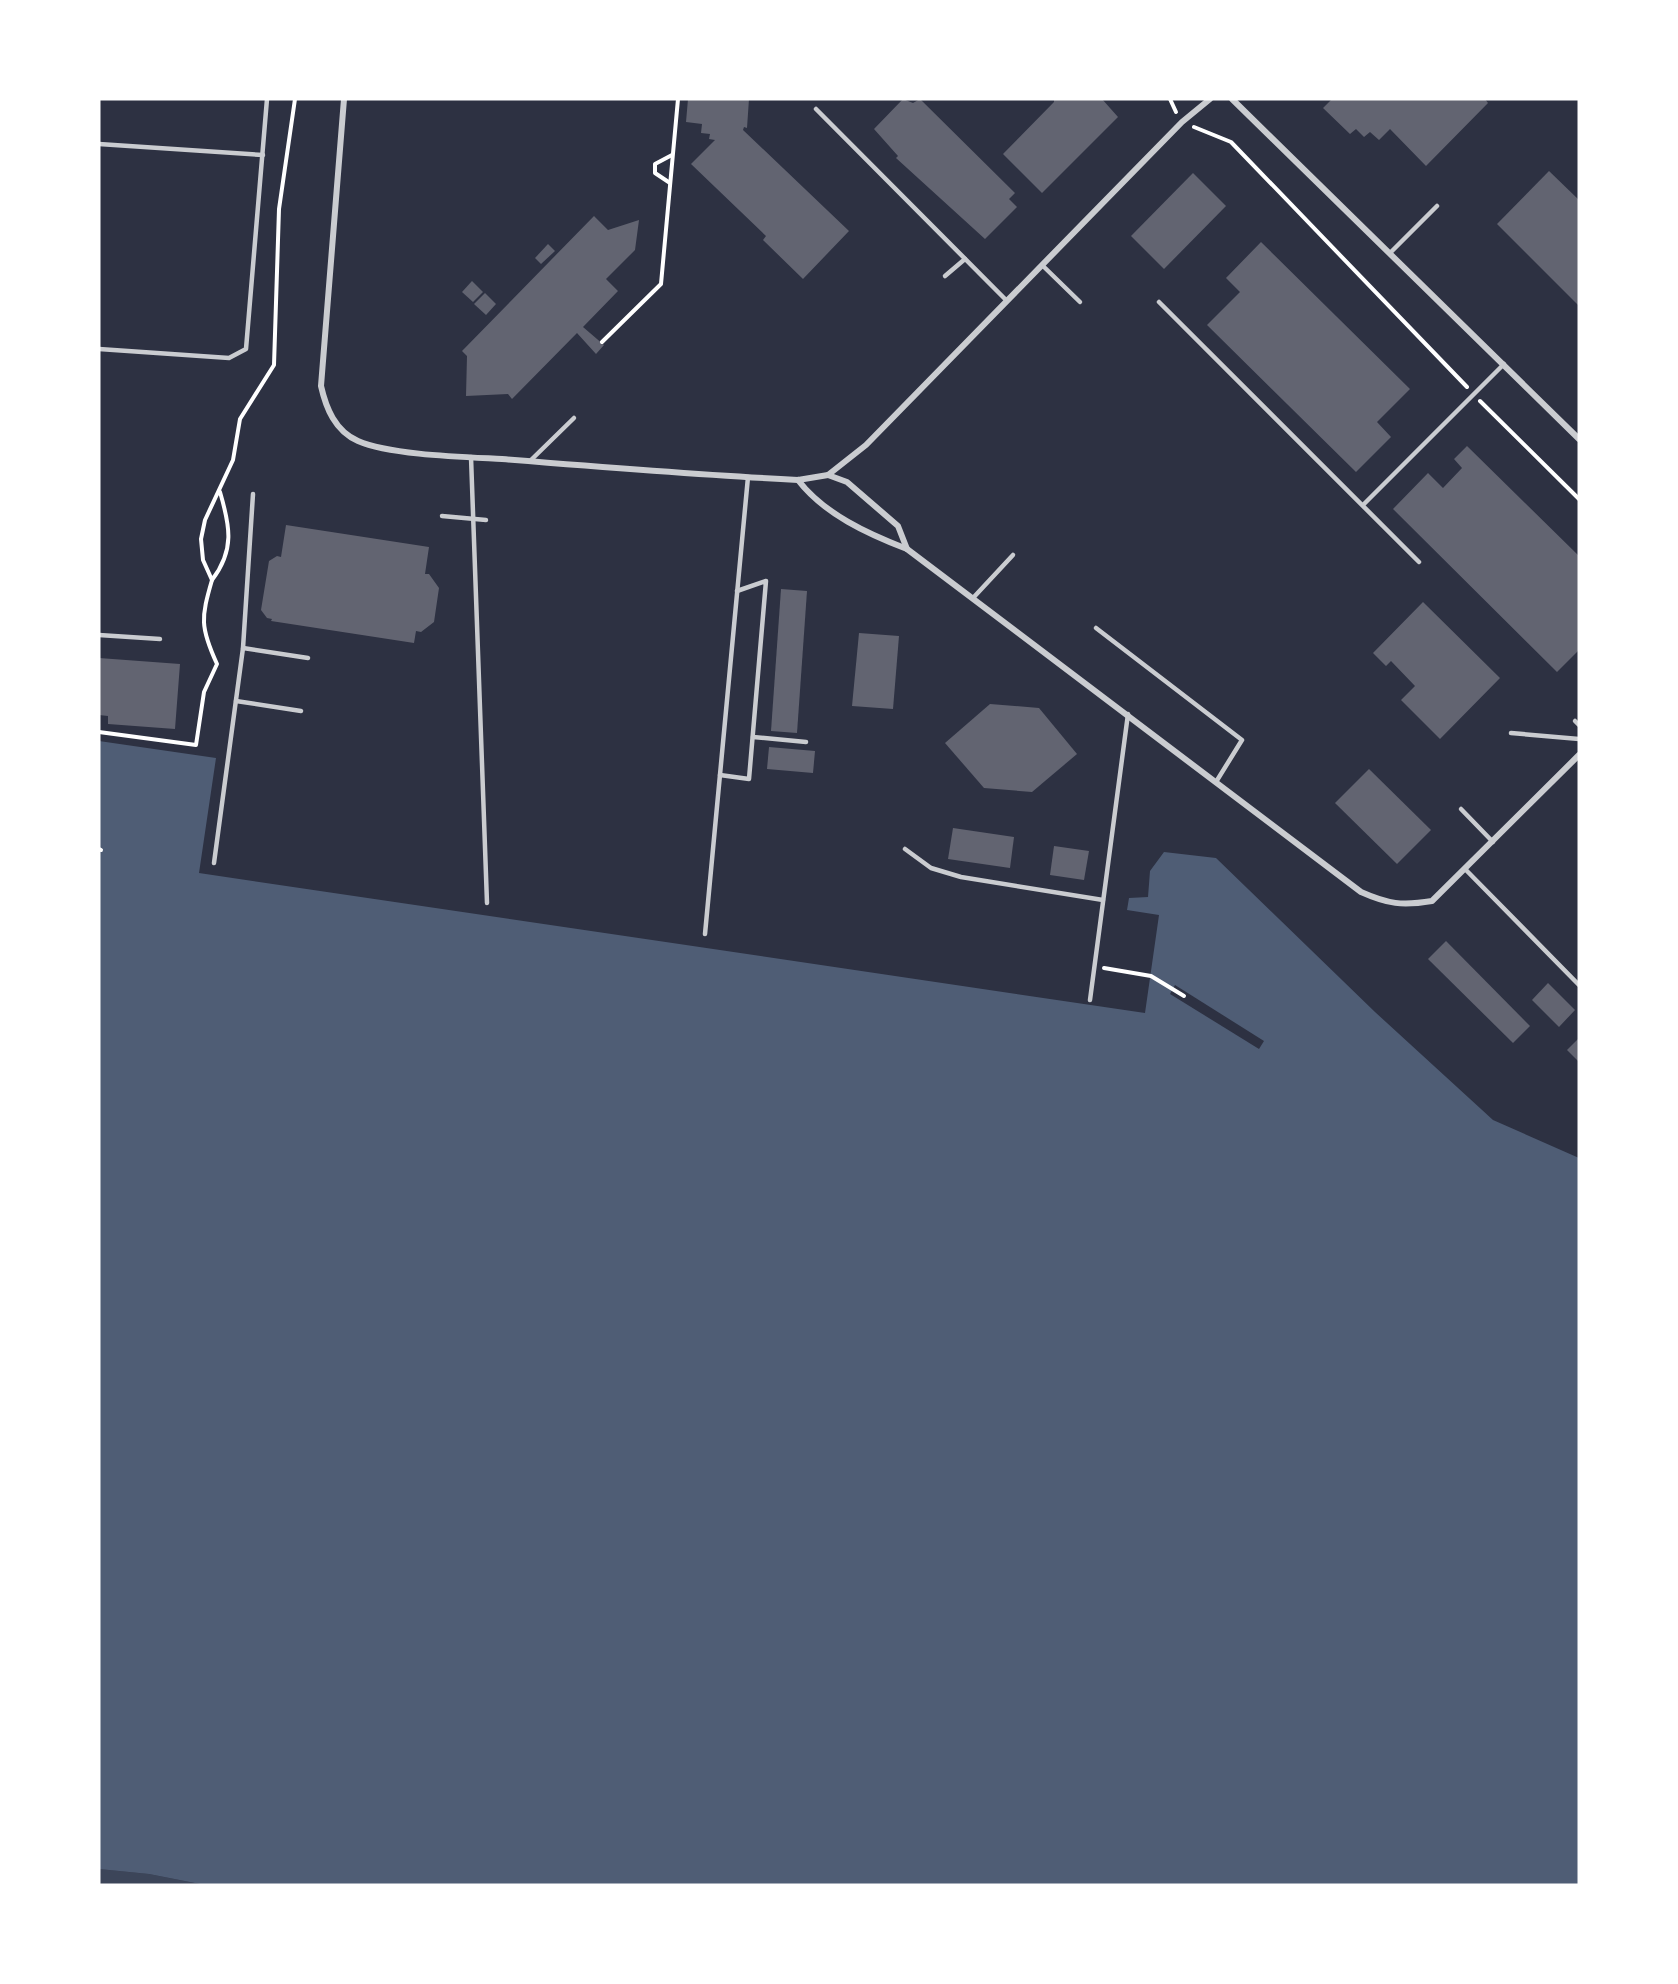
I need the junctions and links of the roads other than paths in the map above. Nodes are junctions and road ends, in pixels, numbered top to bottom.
1 (267, 99) edge
2 (344, 99) edge
3 (1210, 99) edge
4 (1232, 99) edge
5 (816, 109) dead end
6 (99, 144) edge
7 (263, 155) junction
8 (1437, 206) dead end
9 (1390, 253) junction
10 (965, 259) junction
11 (1042, 265) junction
12 (945, 276) dead end
13 (1007, 301) junction
14 (1080, 302) dead end
15 (1159, 302) dead end
16 (99, 349) edge
17 (1504, 364) junction
18 (574, 418) dead end
19 (1579, 440) edge
20 (471, 457) junction
21 (530, 461) junction
22 (828, 475) junction
23 (748, 477) junction
24 (798, 480) junction
25 (253, 494) dead end
26 (1364, 504) junction
27 (442, 516) dead end
28 (474, 519) junction
29 (486, 520) dead end
30 (907, 549) junction
31 (1013, 555) dead end
32 (1419, 562) dead end
33 (737, 591) junction
34 (973, 598) junction
35 (1096, 628) dead end
36 (99, 635) edge
37 (160, 639) dead end
38 (243, 648) junction
39 (308, 658) dead end
40 (236, 701) junction
41 (301, 711) dead end
42 (1128, 714) junction
43 (1511, 733) dead end
44 (753, 737) junction
45 (1579, 739) edge
46 (806, 742) dead end
47 (1579, 755) edge
48 (720, 775) junction
49 (1216, 782) junction
50 (1461, 809) dead end
51 (1493, 842) junction
52 (905, 849) dead end
53 (214, 862) dead end
54 (1465, 869) junction
55 (1103, 900) junction
56 (487, 903) dead end
57 (705, 934) dead end
58 (1579, 985) edge
59 (1090, 1000) dead end

1 - 7 lane
2 - 20 street
3 - 11 street
4 - 9 street
5 - 10 lane
6 - 7 lane
7 - 16 lane
8 - 9 lane
9 - 17 street
10 - 12 lane
10 - 13 lane
11 - 13 street
11 - 14 lane
13 - 22 street
15 - 26 lane
17 - 19 street
17 - 26 lane
18 - 21 lane
20 - 21 street
20 - 28 lane
21 - 23 street
22 - 24 street
22 - 30 street
23 - 24 street
23 - 33 lane
24 - 30 street
25 - 38 lane
26 - 32 lane
27 - 28 lane
28 - 29 lane
28 - 56 lane
30 - 34 street
31 - 34 lane
33 - 44 lane
33 - 48 lane
34 - 42 street
35 - 49 lane
36 - 37 lane
38 - 39 lane
38 - 40 lane
40 - 41 lane
40 - 53 lane
42 - 49 street
42 - 55 lane
43 - 45 lane
44 - 46 lane
44 - 48 lane
47 - 51 street
48 - 57 lane
49 - 54 street
50 - 51 lane
51 - 54 street
52 - 55 lane
54 - 58 lane
55 - 59 lane

